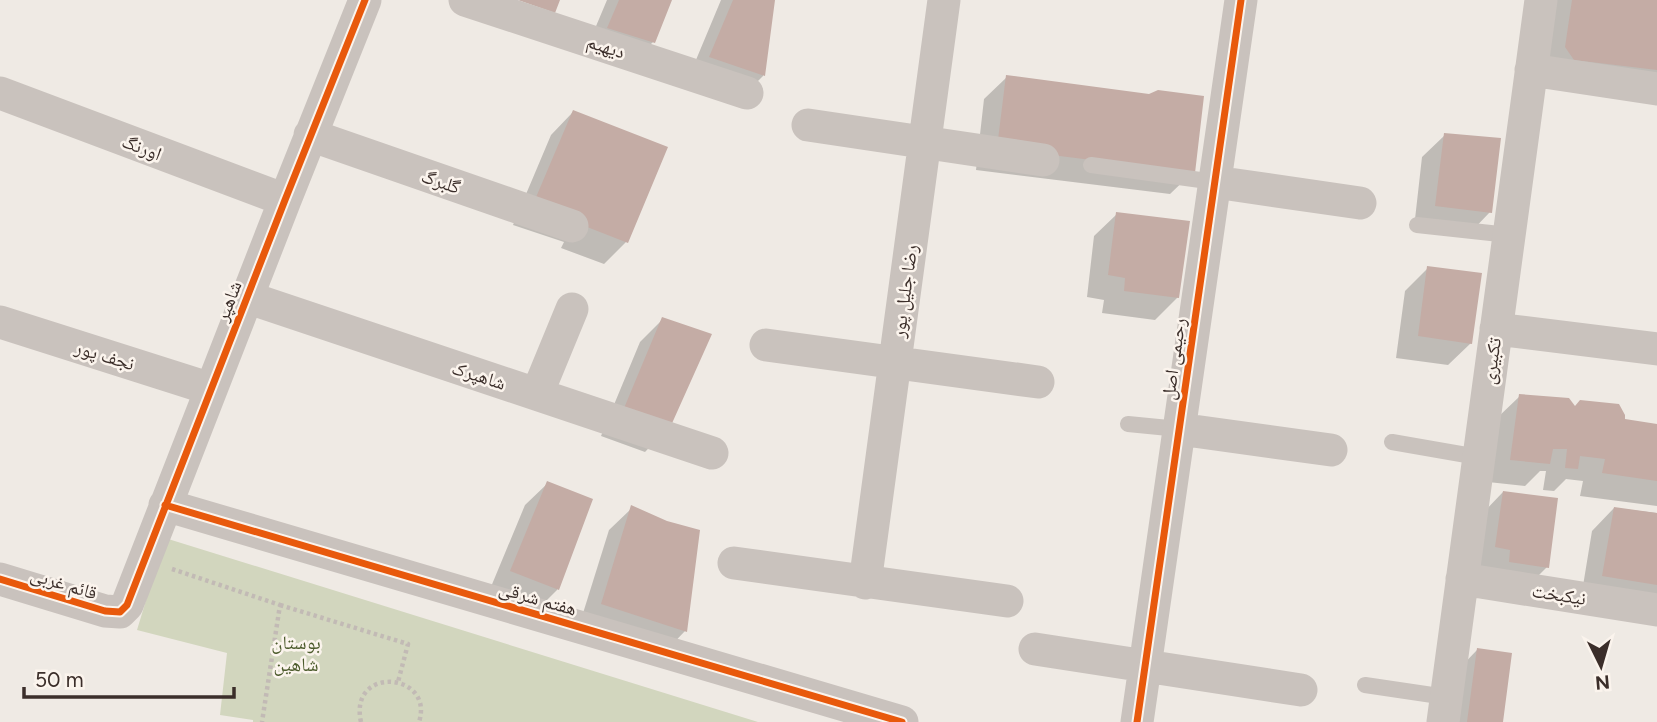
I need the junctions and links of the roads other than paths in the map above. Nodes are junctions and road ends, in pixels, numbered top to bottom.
1 (365, 0) edge
2 (465, 0) edge
3 (944, 0) edge
4 (1241, 0) edge
5 (1541, 0) edge
6 (1531, 70) junction
7 (1657, 89) edge
8 (0, 93) edge
9 (747, 93) dead end
10 (808, 125) dead end
11 (310, 135) junction
12 (925, 143) junction
13 (1043, 160) dead end
14 (1091, 166) dead end
15 (1214, 182) junction
16 (285, 200) junction
17 (1360, 203) dead end
18 (1417, 225) dead end
19 (572, 226) dead end
20 (1509, 235) junction
21 (246, 298) junction
22 (572, 309) dead end
23 (0, 322) edge
24 (1496, 329) junction
25 (766, 345) dead end
26 (1657, 349) edge
27 (895, 363) junction
28 (1038, 382) dead end
29 (211, 389) junction
30 (537, 394) junction
31 (1128, 424) dead end
32 (1179, 429) junction
33 (1392, 442) dead end
34 (1332, 450) dead end
35 (712, 453) dead end
36 (1478, 457) junction
37 (165, 505) junction
38 (734, 564) dead end
39 (0, 579) edge
40 (1462, 579) junction
41 (865, 583) junction
42 (1007, 601) dead end
43 (1657, 610) edge
44 (120, 612) joint
45 (1035, 649) dead end
46 (1145, 667) junction
47 (1365, 685) dead end
48 (1301, 690) dead end
49 (1444, 710) edge
50 (902, 722) edge
51 (1137, 722) edge

1 - 11 street, شاهپر
2 - 9 street, دیهیم
3 - 12 street, رضا جلیل پور
4 - 15 street, رحیمی اصل
5 - 6 street, تکبیری
6 - 7 street
6 - 20 street, تکبیری
8 - 16 street, اورنگ
10 - 12 street
11 - 16 street, شاهپر
11 - 19 street, گلبرگ
12 - 13 street
12 - 27 street, رضا جلیل پور
14 - 15 lane
15 - 17 street
15 - 32 street, رحیمی اصل
16 - 21 street, شاهپر
18 - 20 lane
20 - 24 street, تکبیری
21 - 29 street, شاهپر
21 - 30 street, شاهپرک
22 - 30 street
23 - 29 street, نجف پور
24 - 26 street
24 - 36 street, تکبیری
25 - 27 street
27 - 28 street
27 - 41 street, رضا جلیل پور
29 - 37 street, شاهپر
30 - 35 street, شاهپرک
31 - 32 lane
32 - 34 street
32 - 46 street, رحیمی اصل
33 - 36 lane
36 - 40 street, تکبیری
37 - 44 street, شاهپر
37 - 50 street, هفتم شرقی
38 - 41 street
39 - 44 street, قائم غربی
40 - 43 street, نیکبخت
40 - 49 street, تکبیری
41 - 42 street
45 - 46 street
46 - 48 street
46 - 51 street, رحیمی اصل
47 - 49 lane

